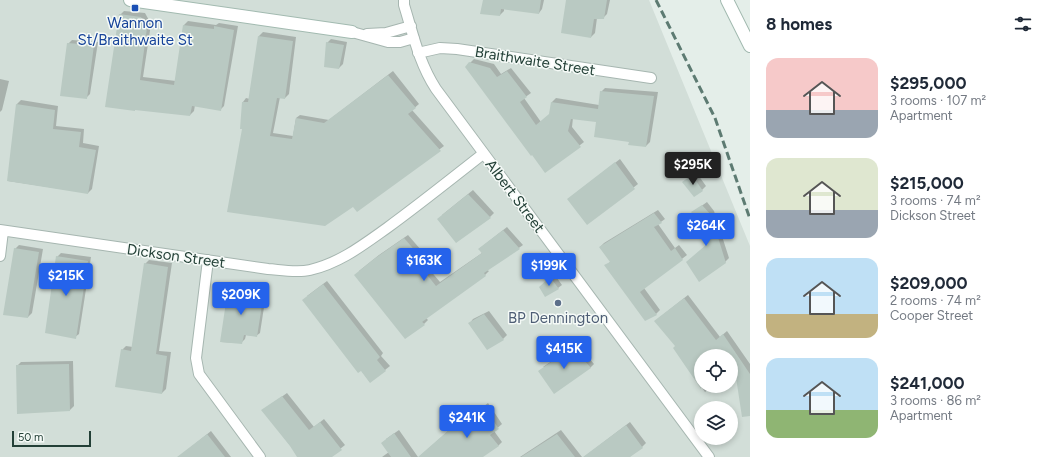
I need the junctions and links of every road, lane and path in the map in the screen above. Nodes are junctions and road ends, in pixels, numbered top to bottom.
1 (130, 0) edge
2 (404, 0) edge
3 (727, 0) edge
4 (410, 26) junction
5 (352, 32) junction
6 (416, 46) junction
7 (750, 46) edge
8 (651, 78) dead end
9 (483, 154) junction
10 (2, 230) edge
11 (0, 256) edge
12 (208, 260) junction
13 (260, 457) edge
14 (709, 457) edge

1 - 5 street, Braithwaite Street
2 - 4 street, Albert Street
3 - 7 street
4 - 5 street, Braithwaite Street
4 - 6 street, Albert Street
5 - 6 street, Braithwaite Street
6 - 8 street, Braithwaite Street
6 - 9 street, Albert Street
9 - 12 street, Dickson Street
9 - 14 street, Albert Street
10 - 11 street
10 - 12 street, Dickson Street
12 - 13 street

